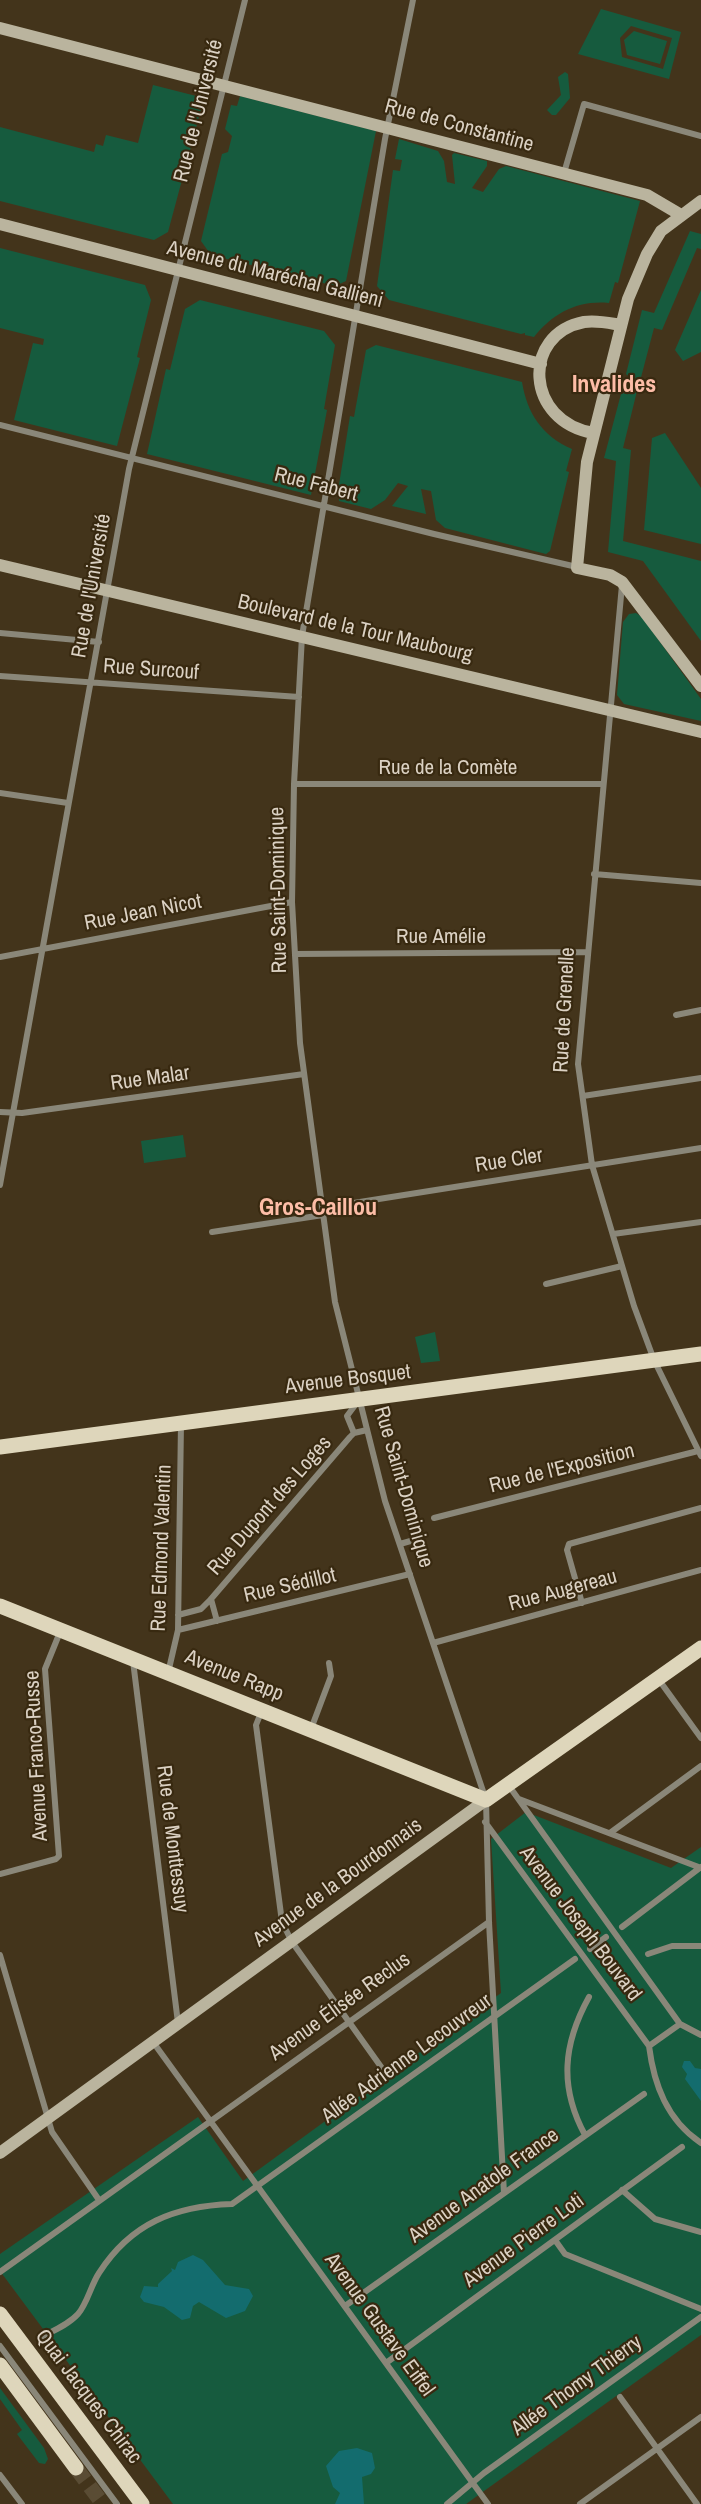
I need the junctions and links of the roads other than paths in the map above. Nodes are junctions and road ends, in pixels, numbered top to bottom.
1 (245, 0) edge
2 (413, 0) edge
3 (0, 28) edge
4 (222, 85) junction
5 (387, 128) junction
6 (701, 136) edge
7 (564, 173) junction
8 (701, 201) edge
9 (681, 215) junction
10 (0, 224) edge
11 (176, 269) junction
12 (356, 316) junction
13 (621, 325) junction
14 (541, 364) junction
15 (0, 425) edge
16 (594, 433) junction
17 (132, 458) junction
18 (323, 507) junction
19 (0, 565) edge
20 (577, 568) junction
21 (622, 582) junction
22 (108, 590) junction
23 (0, 633) edge
24 (302, 636) junction
25 (99, 642) junction
26 (0, 676) edge
27 (91, 682) junction
28 (701, 686) edge
29 (299, 697) junction
30 (608, 710) junction
31 (701, 732) edge
32 (294, 784) junction
33 (602, 784) junction
34 (0, 793) edge
35 (68, 803) junction
36 (594, 874) junction
37 (701, 883) edge
38 (292, 902) junction
39 (42, 950) junction
40 (588, 952) junction
41 (295, 954) junction
42 (0, 957) edge
43 (701, 1010) edge
44 (676, 1015) dead end
45 (304, 1074) junction
46 (701, 1078) edge
47 (583, 1096) junction
48 (0, 1112) edge
49 (13, 1113) junction
50 (701, 1148) edge
51 (592, 1165) junction
52 (0, 1185) edge
53 (323, 1211) junction
54 (701, 1221) edge
55 (212, 1232) dead end
56 (613, 1234) junction
57 (622, 1266) junction
58 (546, 1284) dead end
59 (701, 1354) edge
60 (654, 1360) junction
61 (360, 1399) junction
62 (181, 1423) junction
63 (367, 1430) junction
64 (354, 1433) junction
65 (0, 1447) edge
66 (700, 1454) edge
67 (701, 1508) edge
68 (434, 1518) dead end
69 (417, 1523) dead end
70 (400, 1544) junction
71 (701, 1570) edge
72 (410, 1574) junction
73 (211, 1599) junction
74 (582, 1603) junction
75 (0, 1606) edge
76 (178, 1615) junction
77 (217, 1621) junction
78 (61, 1630) junction
79 (178, 1630) junction
80 (433, 1643) junction
81 (701, 1648) edge
82 (133, 1659) junction
83 (329, 1663) dead end
84 (168, 1673) junction
85 (659, 1679) junction
86 (262, 1710) junction
87 (310, 1729) junction
88 (701, 1738) edge
89 (701, 1766) edge
90 (508, 1785) junction
91 (519, 1799) junction
92 (486, 1800) junction
93 (484, 1822) junction
94 (610, 1833) junction
95 (701, 1867) edge
96 (0, 1874) edge
97 (489, 1922) junction
98 (622, 1927) dead end
99 (606, 1937) dead end
100 (292, 1942) junction
101 (701, 1946) edge
102 (590, 1949) dead end
103 (648, 1954) dead end
104 (0, 1955) edge
105 (575, 1959) dead end
106 (589, 1997) dead end
107 (495, 2016) junction
108 (349, 2021) junction
109 (178, 2024) junction
110 (680, 2025) junction
111 (701, 2035) edge
112 (153, 2042) junction
113 (649, 2046) junction
114 (384, 2071) dead end
115 (644, 2094) dead end
116 (47, 2118) junction
117 (212, 2120) junction
118 (585, 2135) junction
119 (701, 2143) edge
120 (682, 2147) dead end
121 (0, 2153) edge
122 (259, 2187) junction
123 (622, 2190) junction
124 (504, 2193) junction
125 (99, 2200) junction
126 (701, 2232) edge
127 (555, 2240) junction
128 (0, 2271) edge
129 (345, 2306) junction
130 (701, 2309) edge
131 (0, 2314) edge
132 (701, 2317) edge
133 (43, 2336) dead end
134 (0, 2346) edge
135 (386, 2363) junction
136 (0, 2365) edge
137 (620, 2397) dead end
138 (701, 2417) edge
139 (657, 2448) junction
140 (76, 2468) tunnel mouth
141 (0, 2475) edge
142 (472, 2482) junction
143 (22, 2504) edge
144 (117, 2504) edge
145 (142, 2504) edge
146 (447, 2504) edge
147 (488, 2504) edge
148 (580, 2504) edge
149 (697, 2504) edge

1 - 4 street, Rue de l'Université
2 - 5 street, Rue Saint-Dominique
3 - 4 main road, Rue de Constantine
4 - 5 main road, Rue de Constantine
4 - 11 street, Rue de l'Université
5 - 7 main road, Rue de Constantine
5 - 12 street, Rue Saint-Dominique
6 - 7 street
7 - 9 main road, Rue de Constantine
8 - 9 main road
9 - 13 main road
10 - 11 main road, Avenue du Maréchal Gallieni
11 - 12 main road, Avenue du Maréchal Gallieni
11 - 17 street, Rue de l'Université
12 - 14 main road, Avenue du Maréchal Gallieni
12 - 18 street, Rue Saint-Dominique
13 - 14 main road
13 - 16 main road
14 - 16 main road
15 - 17 street, Rue Fabert
16 - 20 main road
17 - 18 street, Rue Fabert
17 - 22 street, Rue de l'Université
18 - 20 street, Rue Fabert
18 - 24 street, Rue Saint-Dominique
19 - 22 main road, Boulevard de la Tour Maubourg
20 - 21 main road, Rue Fabert
21 - 28 main road
21 - 30 street, Rue de Grenelle
22 - 24 main road, Boulevard de la Tour Maubourg
22 - 25 street, Rue de l'Université
23 - 25 street
24 - 29 street, Rue Saint-Dominique
24 - 30 main road, Boulevard de la Tour Maubourg
25 - 27 street, Rue de l'Université
26 - 27 street, Rue Surcouf
27 - 29 street, Rue Surcouf
27 - 35 street, Rue de l'Université
29 - 32 street, Rue Saint-Dominique
30 - 31 main road, Boulevard de la Tour Maubourg
30 - 33 street, Rue de Grenelle
32 - 33 street, Rue de la Comète
32 - 38 street, Rue Saint-Dominique
33 - 36 street, Rue de Grenelle
34 - 35 street
35 - 39 street, Rue de l'Université
36 - 37 street
36 - 40 street, Rue de Grenelle
38 - 39 street, Rue Jean Nicot
38 - 41 street, Rue Saint-Dominique
39 - 42 street, Rue Jean Nicot
39 - 49 street, Rue de l'Université
40 - 41 street, Rue Amélie
40 - 47 street, Rue de Grenelle
41 - 45 street, Rue Saint-Dominique
43 - 44 street
45 - 49 street, Rue Malar
45 - 53 street, Rue Saint-Dominique
46 - 47 street
47 - 51 street, Rue de Grenelle
48 - 49 street, Rue Malar
49 - 52 street, Rue de l'Université
50 - 51 street, Rue Cler
51 - 53 street, Rue Cler
51 - 56 street, Rue de Grenelle
53 - 55 street, Rue Cler
53 - 61 street, Rue Saint-Dominique
54 - 56 street
56 - 57 street, Rue de Grenelle
57 - 58 street
57 - 60 street, Rue de Grenelle
59 - 60 main road, Avenue Bosquet
60 - 61 main road, Avenue Bosquet
60 - 66 street, Rue de Grenelle
61 - 62 main road, Avenue Bosquet
61 - 63 street, Rue Saint-Dominique
61 - 64 street, Rue Dupont des Loges
62 - 65 main road, Avenue Bosquet
62 - 76 street, Rue Edmond Valentin
63 - 64 street, Rue Dupont des Loges
63 - 70 street, Rue Saint-Dominique
64 - 73 street, Rue Dupont des Loges
66 - 68 street, Rue de l'Exposition
67 - 74 street
69 - 70 street
70 - 72 street, Rue Saint-Dominique
71 - 74 street, Rue Augereau
72 - 77 street, Rue Sédillot
72 - 80 street, Rue Saint-Dominique
73 - 76 street
73 - 77 street
74 - 80 street, Rue Augereau
75 - 78 main road, Avenue Rapp
76 - 79 street, Rue Edmond Valentin
77 - 79 street, Rue Sédillot
78 - 82 main road, Avenue Rapp
78 - 96 street, Avenue Franco-Russe
79 - 84 street, Rue Edmond Valentin
80 - 92 street, Rue Saint-Dominique
81 - 85 main road, Avenue de la Bourdonnais
82 - 84 main road, Avenue Rapp
82 - 109 street, Rue de Monttessuy
83 - 87 street
84 - 86 main road, Avenue Rapp
85 - 88 street
85 - 90 main road, Avenue de la Bourdonnais
86 - 87 main road, Avenue Rapp
86 - 100 street
87 - 92 main road, Avenue Rapp
89 - 94 street
90 - 91 street, Avenue Joseph Bouvard
90 - 92 main road, Avenue de la Bourdonnais
91 - 94 street
91 - 110 street, Avenue Joseph Bouvard
92 - 93 street
92 - 100 main road, Avenue de la Bourdonnais
93 - 97 street
93 - 113 street, Avenue Joseph Bouvard
94 - 95 street
95 - 98 street
97 - 107 street
97 - 108 street, Avenue Élisée Reclus
99 - 102 street
100 - 108 street
100 - 109 main road, Avenue de la Bourdonnais
101 - 103 street
104 - 116 street
105 - 107 street, Allée Adrienne Lecouvreur
106 - 118 street
107 - 122 street, Allée Adrienne Lecouvreur
107 - 124 street
108 - 114 street
108 - 117 street, Avenue Élisée Reclus
109 - 112 main road, Avenue de la Bourdonnais
110 - 111 street
110 - 113 street
112 - 116 main road, Avenue de la Bourdonnais
112 - 117 street, Avenue Gustave Eiffel
113 - 119 street
115 - 118 street, Avenue Anatole France
116 - 121 main road, Avenue de la Bourdonnais
116 - 125 street
117 - 122 street, Avenue Gustave Eiffel
117 - 125 street, Avenue Élisée Reclus
118 - 124 street, Avenue Anatole France
120 - 123 street, Avenue Pierre Loti
122 - 129 street, Avenue Gustave Eiffel
122 - 133 street, Allée Adrienne Lecouvreur
123 - 126 street
123 - 127 street, Avenue Pierre Loti
124 - 129 street, Avenue Anatole France
125 - 128 street, Avenue Élisée Reclus
127 - 130 street
127 - 135 street, Avenue Pierre Loti
129 - 135 street, Avenue Gustave Eiffel
131 - 145 main road, Quai Jacques Chirac
132 - 142 street, Allée Thomy Thierry
134 - 144 street, Quai Jacques Chirac
135 - 142 street, Avenue Gustave Eiffel
136 - 140 main road
137 - 139 street
138 - 139 street
139 - 148 street
139 - 149 street
141 - 143 street
142 - 146 street, Allée Thomy Thierry
142 - 147 street, Avenue Gustave Eiffel

